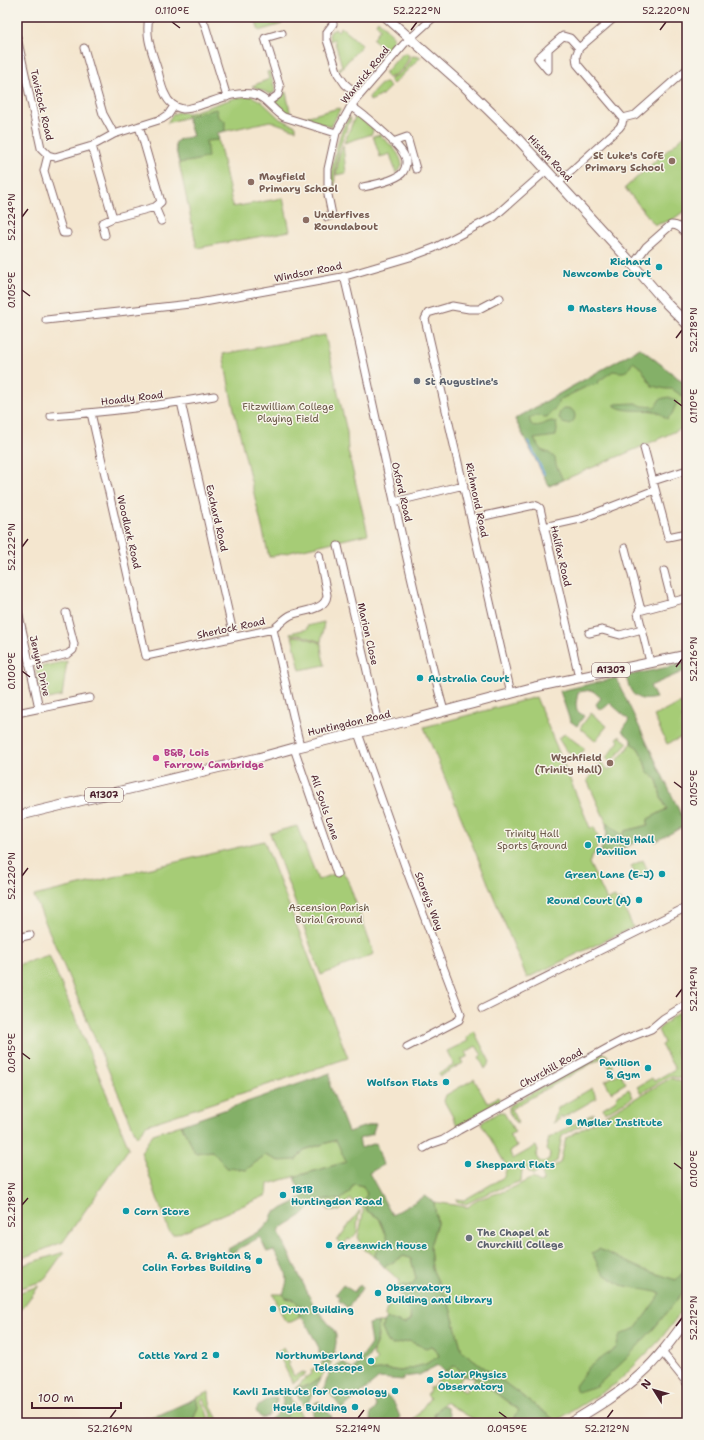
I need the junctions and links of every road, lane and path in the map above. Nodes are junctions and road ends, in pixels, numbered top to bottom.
1 (149, 17) edge
2 (201, 17) edge
3 (386, 17) edge
4 (434, 17) edge
5 (615, 17) edge
6 (333, 24) dead end
7 (282, 33) dead end
8 (17, 37) edge
9 (410, 38) junction
10 (84, 48) dead end
11 (579, 48) junction
12 (548, 49) dead end
13 (687, 69) edge
14 (359, 96) junction
15 (227, 97) junction
16 (268, 102) junction
17 (174, 106) junction
18 (351, 106) junction
19 (624, 118) junction
20 (139, 126) junction
21 (336, 133) junction
22 (114, 134) junction
23 (393, 142) junction
24 (92, 146) junction
25 (48, 155) junction
26 (416, 170) dead end
27 (546, 170) junction
28 (558, 183) junction
29 (363, 187) dead end
30 (155, 207) junction
31 (327, 217) dead end
32 (113, 218) junction
33 (161, 221) dead end
34 (67, 233) dead end
35 (105, 234) dead end
36 (687, 235) edge
37 (633, 265) junction
38 (344, 276) junction
39 (500, 298) dead end
40 (46, 320) dead end
41 (687, 324) edge
42 (214, 396) dead end
43 (180, 402) junction
44 (91, 413) junction
45 (51, 416) dead end
46 (644, 448) dead end
47 (687, 470) edge
48 (653, 481) junction
49 (464, 486) junction
50 (655, 490) junction
51 (394, 502) junction
52 (471, 519) junction
53 (544, 527) junction
54 (687, 533) edge
55 (338, 546) dead end
56 (625, 548) dead end
57 (319, 556) dead end
58 (664, 571) dead end
59 (687, 598) edge
60 (672, 602) junction
61 (17, 606) edge
62 (640, 612) junction
63 (66, 613) dead end
64 (273, 629) junction
65 (642, 629) junction
66 (589, 633) dead end
67 (234, 637) junction
68 (687, 654) edge
69 (146, 656) joint
70 (650, 662) junction
71 (29, 664) junction
72 (579, 677) junction
73 (511, 693) junction
74 (90, 698) dead end
75 (39, 708) junction
76 (444, 711) junction
77 (17, 713) edge
78 (380, 727) junction
79 (358, 733) junction
80 (297, 747) junction
81 (17, 816) edge
82 (337, 874) dead end
83 (687, 907) edge
84 (30, 935) dead end
85 (17, 938) edge
86 (687, 1004) edge
87 (482, 1009) dead end
88 (407, 1047) dead end
89 (424, 1148) dead end
90 (687, 1319) edge
91 (662, 1352) junction
92 (687, 1383) edge
93 (574, 1422) edge

1 - 17 street
2 - 15 street
3 - 9 main road, Histon Road
4 - 9 street, Warwick Road
5 - 11 street
6 - 14 street
7 - 16 street
8 - 25 street, Tavistock Road
9 - 14 street, Warwick Road
9 - 27 main road, Histon Road
10 - 22 street
11 - 12 street
11 - 19 street
13 - 19 street
14 - 18 street, Warwick Road
15 - 16 street
15 - 17 street
16 - 21 street
17 - 20 street, Tavistock Road
18 - 21 street, Warwick Road
18 - 23 street
19 - 28 street
20 - 22 street, Tavistock Road
20 - 30 street
21 - 31 street, Warwick Road
22 - 24 street, Tavistock Road
23 - 26 street
23 - 29 street
24 - 25 street, Tavistock Road
24 - 32 street
25 - 34 street
27 - 28 main road, Histon Road
27 - 38 street, Windsor Road
28 - 37 main road, Histon Road
30 - 32 street
30 - 33 street
32 - 35 street
36 - 37 street
37 - 41 main road, Histon Road
38 - 40 street, Windsor Road
38 - 51 street, Oxford Road
39 - 49 street, Richmond Road
42 - 43 street, Hoadly Road
43 - 44 street, Hoadly Road
43 - 67 street, Eachard Road
44 - 45 street, Hoadly Road
44 - 69 street, Woodlark Road
46 - 48 street
47 - 48 street
48 - 50 street
49 - 51 street
49 - 52 street, Richmond Road
50 - 53 street
50 - 54 street
51 - 76 street, Oxford Road
52 - 53 street, Halifax Road
52 - 73 street, Richmond Road
53 - 72 street, Halifax Road
55 - 78 street, Marion Close
56 - 62 street
57 - 64 street
58 - 60 street
59 - 60 street
60 - 62 street
61 - 71 street, Jenyns Drive
62 - 65 street
63 - 71 street
64 - 67 street, Sherlock Road
64 - 80 street, Sherlock Road
65 - 66 street
65 - 70 street
67 - 69 street, Sherlock Road
68 - 70 main road, Huntingdon Road / A1307
70 - 72 main road, Huntingdon Road / A1307
71 - 75 street, Jenyns Drive
72 - 73 main road, Huntingdon Road / A1307
73 - 76 main road, Huntingdon Road / A1307
74 - 75 street
75 - 77 street
76 - 78 main road, Huntingdon Road / A1307
78 - 79 main road, Huntingdon Road / A1307
79 - 80 main road, Huntingdon Road / A1307
79 - 88 street, Storey's Way
80 - 81 main road, Huntingdon Road / A1307
80 - 82 street, All Souls Lane
83 - 87 street
84 - 85 street
86 - 89 street, Churchill Road
90 - 91 main road
91 - 92 street
91 - 93 main road

